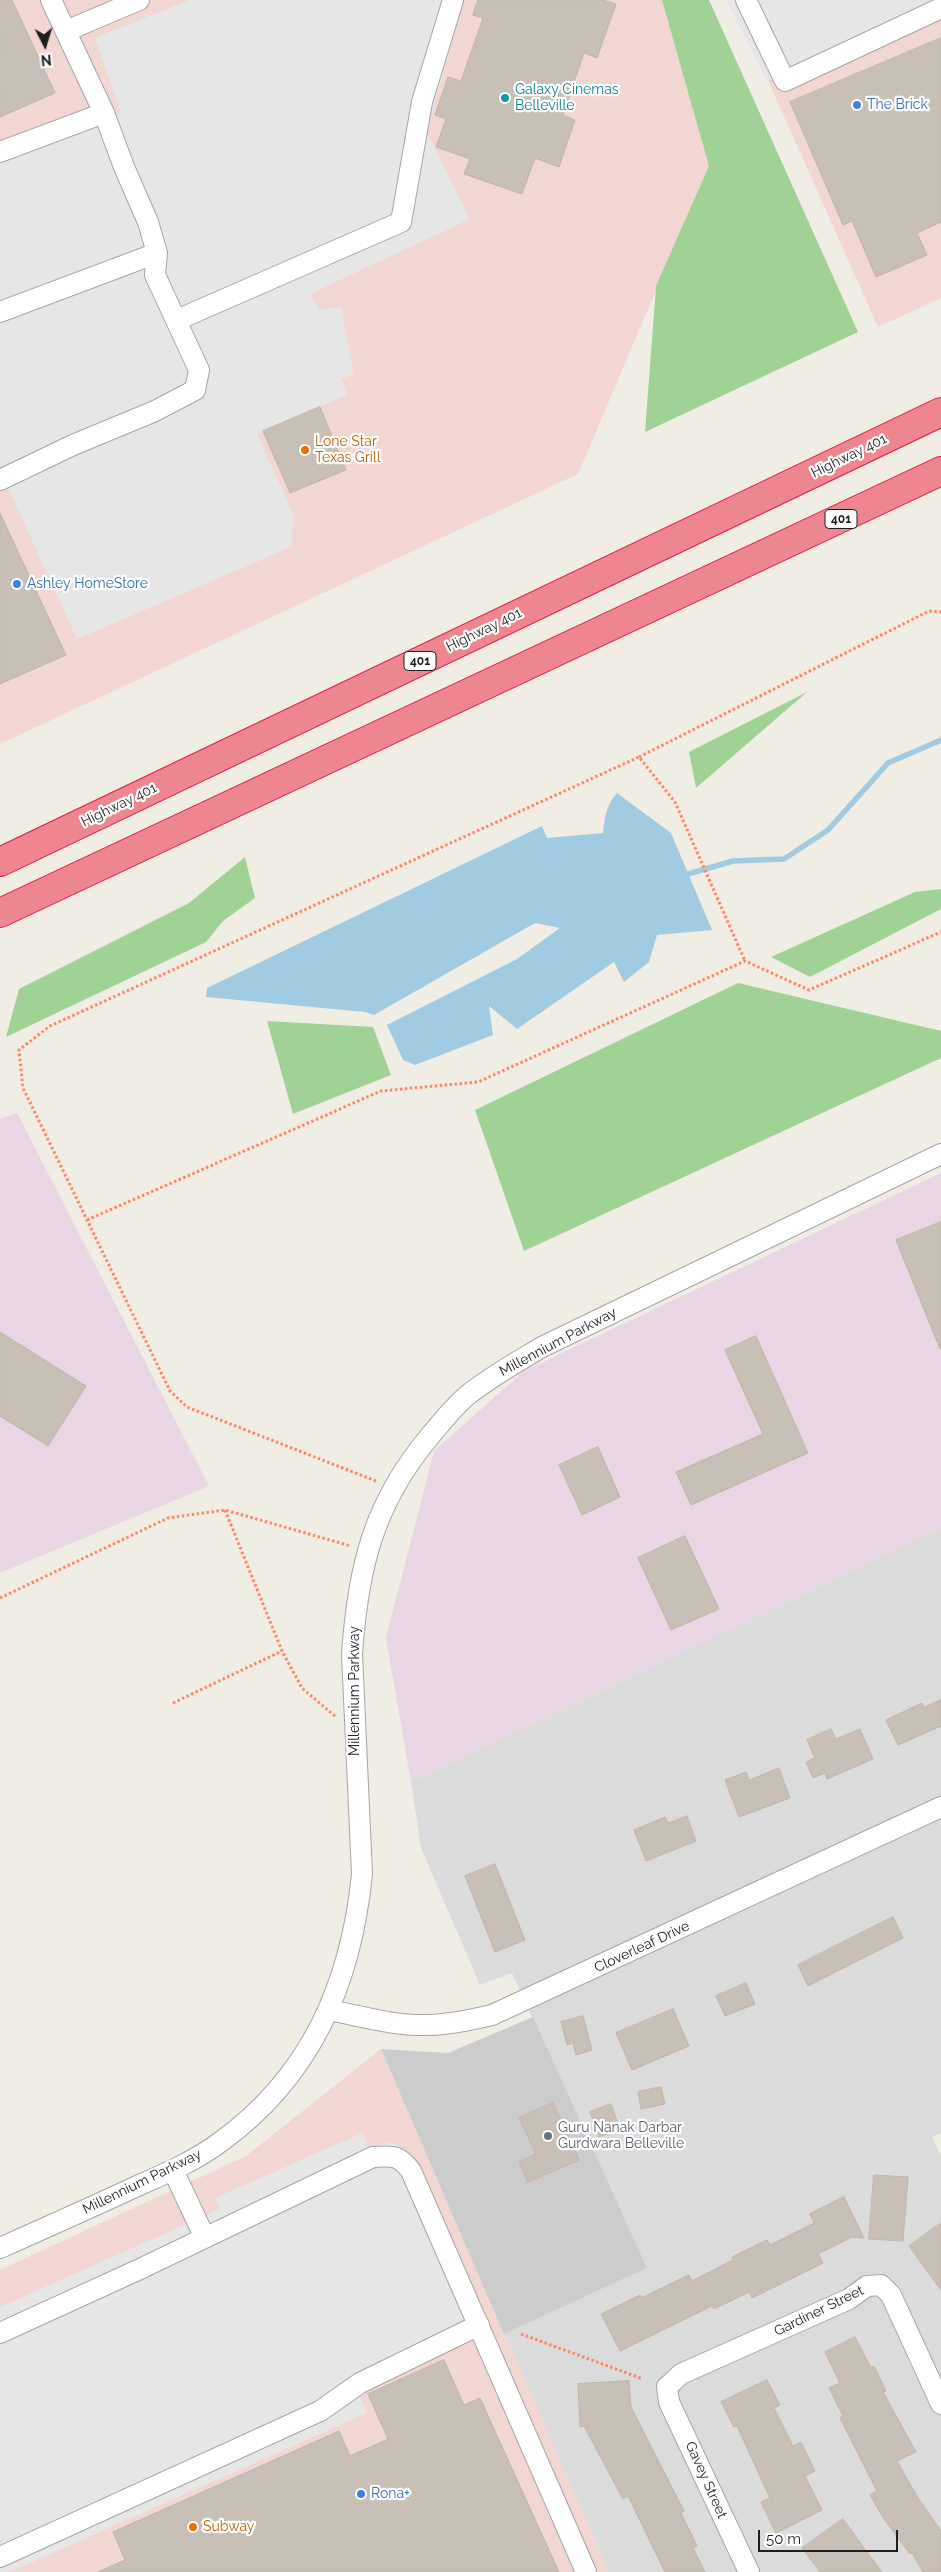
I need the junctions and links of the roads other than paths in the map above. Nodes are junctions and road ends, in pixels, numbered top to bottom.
1 (52, 0) edge
2 (138, 0) edge
3 (453, 0) edge
4 (746, 0) edge
5 (941, 8) edge
6 (66, 31) junction
7 (104, 113) junction
8 (0, 152) edge
9 (157, 253) junction
10 (0, 312) edge
11 (177, 320) junction
12 (941, 412) edge
13 (941, 472) edge
14 (0, 480) edge
15 (0, 862) edge
16 (0, 913) edge
17 (941, 1154) edge
18 (941, 1807) edge
19 (329, 2010) junction
20 (173, 2170) junction
21 (204, 2238) junction
22 (0, 2248) edge
23 (479, 2325) junction
24 (0, 2333) edge
25 (667, 2387) joint
26 (941, 2404) edge
27 (0, 2557) edge
28 (586, 2572) edge
29 (749, 2572) edge

1 - 6 street
2 - 6 street
3 - 11 street
4 - 5 street
6 - 7 street
7 - 8 street
7 - 9 street
9 - 10 street
9 - 11 street
11 - 14 street
12 - 15 highway, Highway 401 / 401
13 - 16 highway, 401
17 - 19 street, Millennium Parkway
18 - 19 street, Cloverleaf Drive
19 - 20 street, Millennium Parkway
20 - 21 street
20 - 22 street, Millennium Parkway
21 - 23 street
21 - 24 street
23 - 27 street
23 - 28 street
25 - 26 street, Gardiner Street
25 - 29 street, Gavey Street

